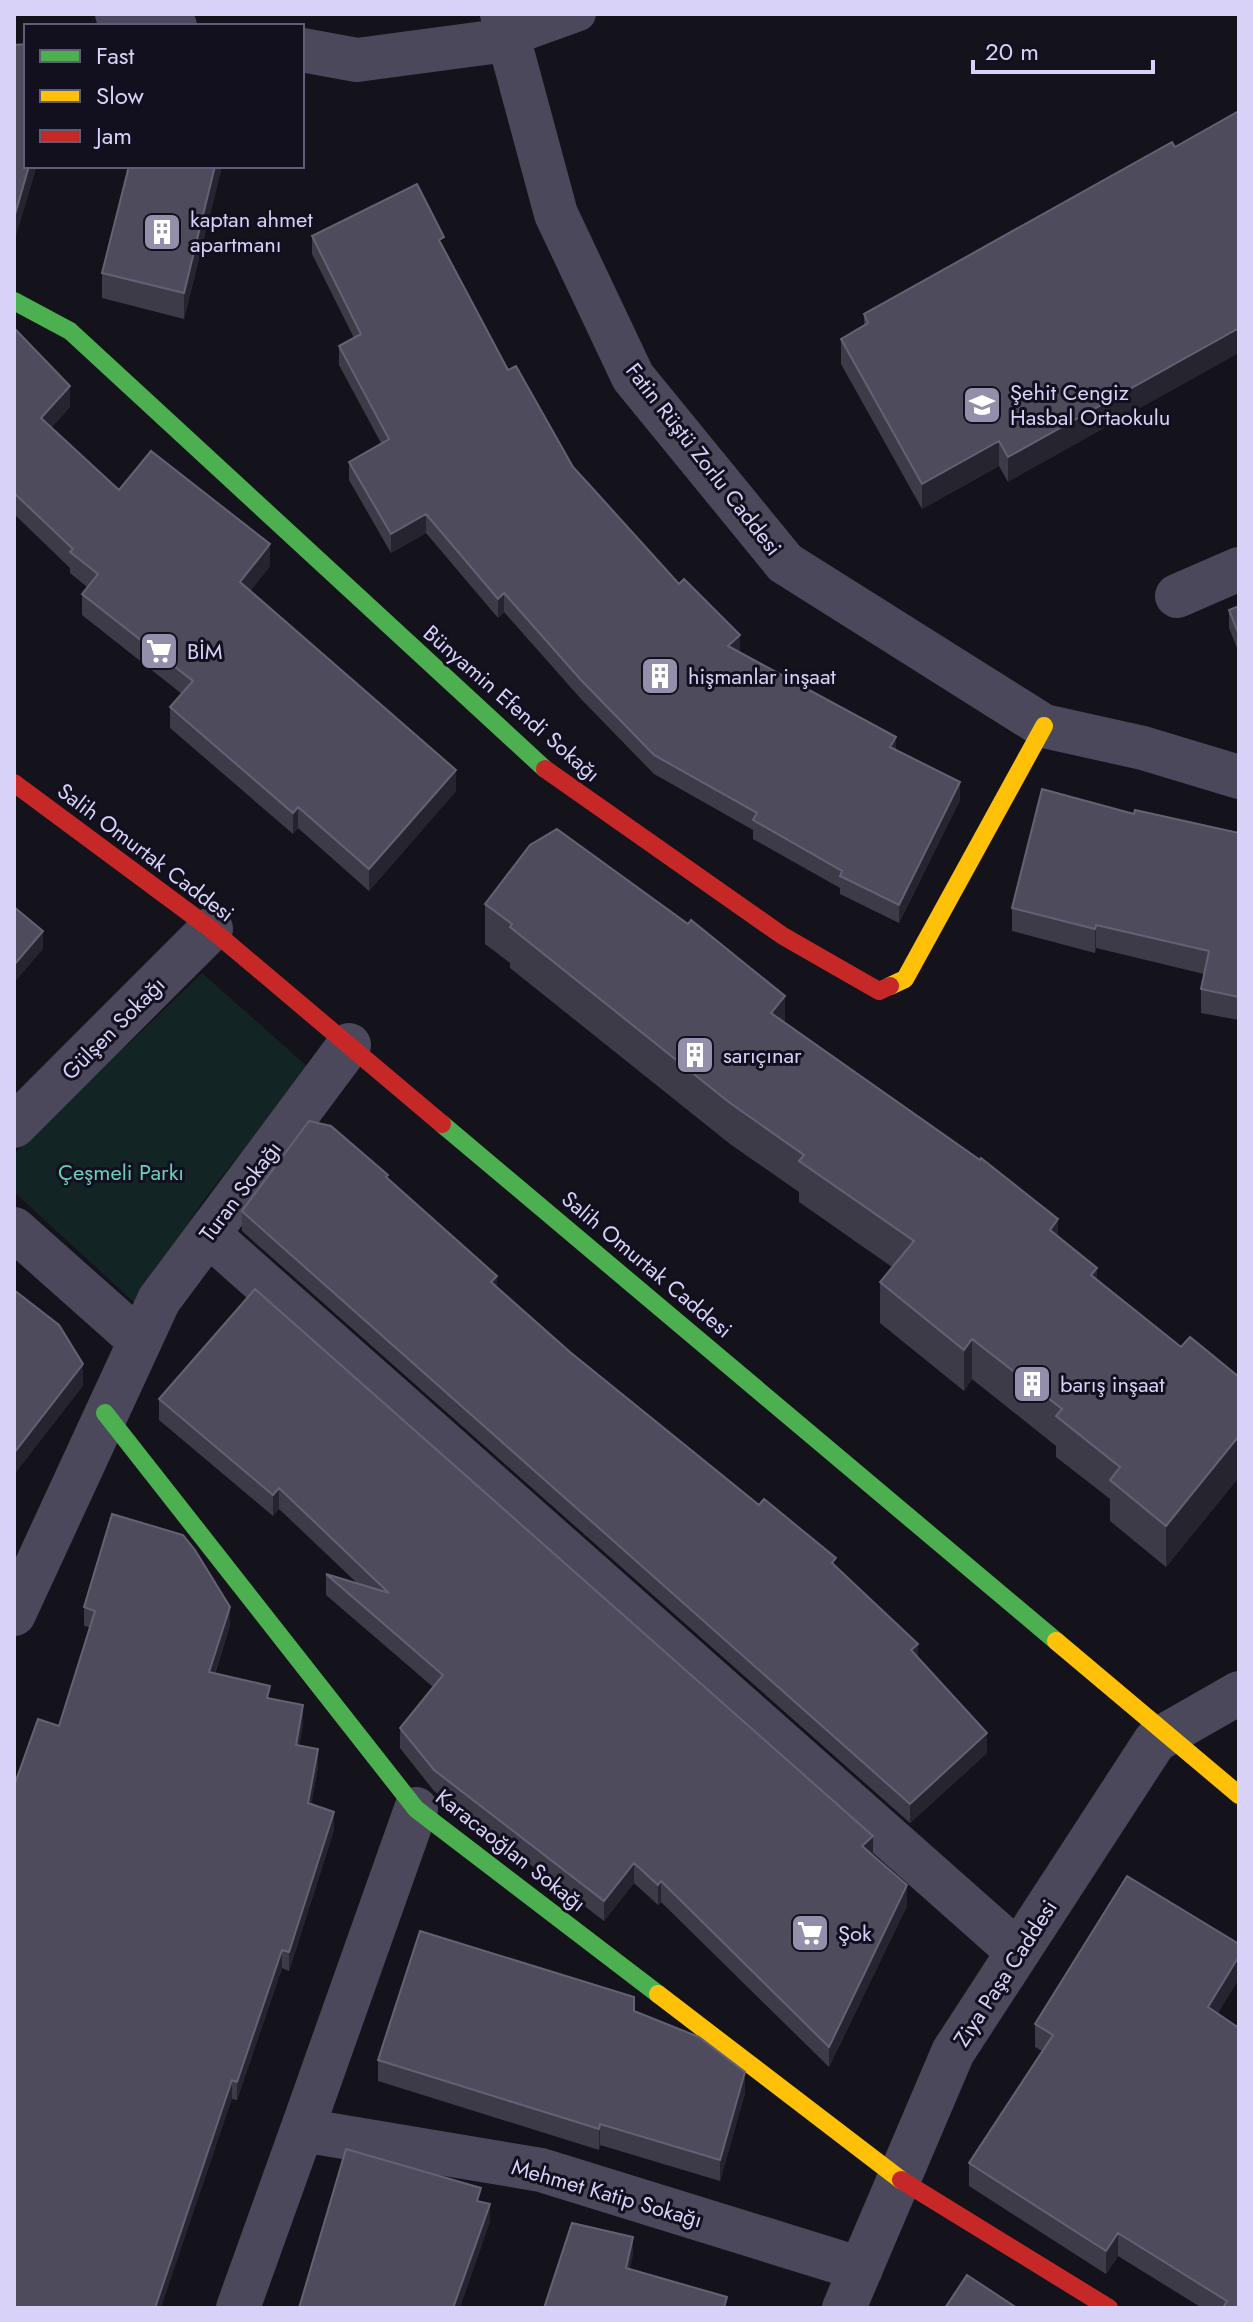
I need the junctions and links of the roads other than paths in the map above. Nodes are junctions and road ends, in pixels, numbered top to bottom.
1 (117, 14) edge
2 (579, 14) edge
3 (165, 24) edge
4 (505, 27) edge
5 (304, 50) edge
6 (14, 301) edge
7 (1239, 569) edge
8 (1177, 596) dead end
9 (1044, 726) junction
10 (1239, 777) edge
11 (14, 783) edge
12 (211, 929) junction
13 (349, 1045) junction
14 (14, 1126) edge
15 (14, 1229) edge
16 (208, 1234) junction
17 (140, 1341) junction
18 (105, 1413) junction
19 (14, 1614) edge
20 (1239, 1693) edge
21 (1166, 1735) junction
22 (1239, 1795) edge
23 (416, 1809) junction
24 (1018, 1952) junction
25 (302, 2130) junction
26 (899, 2179) junction
27 (853, 2289) edge
28 (238, 2308) edge
29 (1109, 2308) edge

1 - 3 street
2 - 4 lane
4 - 5 street
4 - 9 street, Fatin Rüştü Zorlu Caddesi
6 - 9 street, Bünyamin Efendi Sokağı
7 - 8 street
9 - 10 street, Fatin Rüştü Zorlu Caddesi
11 - 12 street, Salih Omurtak Caddesi
12 - 13 street, Salih Omurtak Caddesi
12 - 14 street, Gülşen Sokağı
13 - 16 street, Turan Sokağı
13 - 21 street, Salih Omurtak Caddesi
15 - 17 street
16 - 17 street, Turan Sokağı
16 - 24 street
17 - 18 street, Turan Sokağı
18 - 19 street, Turan Sokağı
18 - 23 street, Karacaoğlan Sokağı
20 - 21 street, Ziya Paşa Caddesi
21 - 22 street, Salih Omurtak Caddesi
21 - 24 street, Ziya Paşa Caddesi
23 - 25 street
23 - 26 street, Karacaoğlan Sokağı
24 - 26 street, Ziya Paşa Caddesi
25 - 27 street, Mehmet Katip Sokağı
25 - 28 street
26 - 27 street, Ziya Paşa Caddesi
26 - 29 street, Karacaoğlan Sokağı

